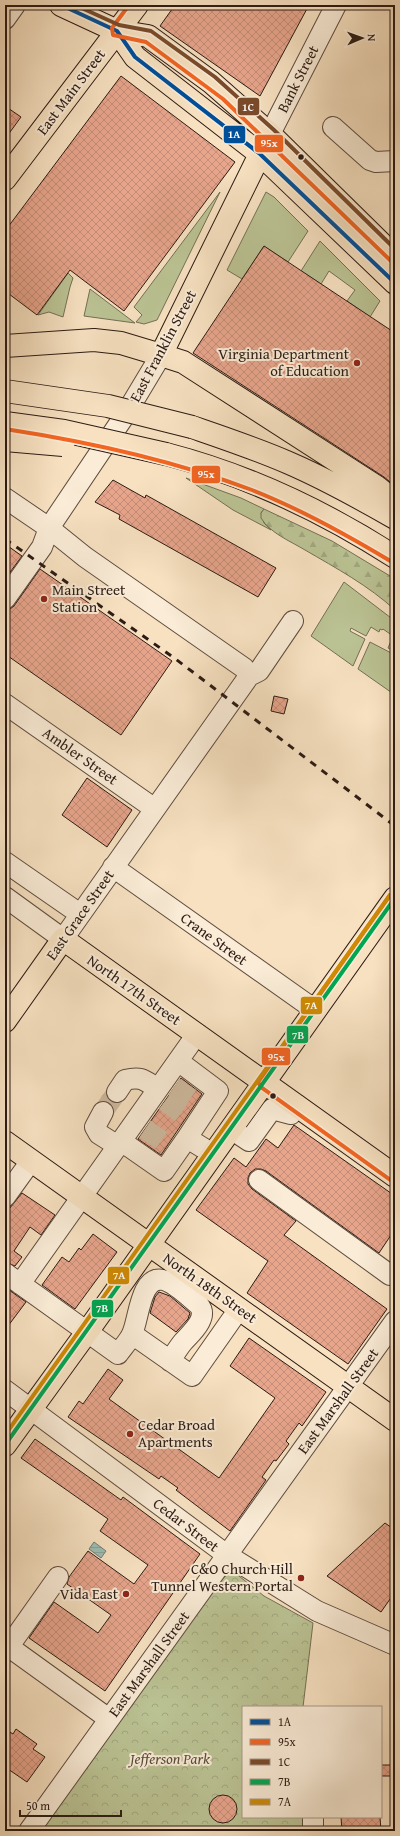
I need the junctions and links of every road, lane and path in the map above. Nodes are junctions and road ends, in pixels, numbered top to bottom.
1 (15, 5) edge
2 (61, 5) edge
3 (137, 5) edge
4 (336, 5) edge
5 (5, 19) edge
6 (117, 31) junction
7 (333, 127) dead end
8 (270, 134) junction
9 (260, 154) junction
10 (395, 161) edge
11 (5, 179) edge
12 (395, 256) edge
13 (395, 283) edge
14 (5, 346) edge
15 (161, 354) junction
16 (5, 391) edge
17 (5, 401) edge
18 (124, 415) junction
19 (5, 423) edge
20 (5, 440) edge
21 (174, 456) junction
22 (5, 498) edge
23 (395, 502) edge
24 (395, 518) edge
25 (49, 528) junction
26 (395, 558) edge
27 (5, 599) edge
28 (293, 621) dead end
29 (249, 676) junction
30 (5, 704) edge
31 (155, 809) junction
32 (5, 862) edge
33 (113, 867) junction
34 (5, 898) edge
35 (395, 898) edge
36 (80, 914) junction
37 (63, 939) junction
38 (314, 1010) junction
39 (5, 1021) edge
40 (197, 1034) junction
41 (178, 1061) junction
42 (264, 1082) junction
43 (163, 1090) junction
44 (117, 1092) tunnel mouth
45 (297, 1106) junction
46 (103, 1112) tunnel mouth
47 (189, 1127) junction
48 (231, 1129) junction
49 (5, 1142) edge
50 (119, 1144) junction
51 (213, 1154) junction
52 (31, 1161) junction
53 (395, 1176) edge
54 (258, 1180) dead end
55 (7, 1190) edge
56 (81, 1197) junction
57 (149, 1245) junction
58 (393, 1274) edge
59 (12, 1279) edge
60 (239, 1309) junction
61 (395, 1321) edge
62 (87, 1332) junction
63 (132, 1334) junction
64 (170, 1361) junction
65 (348, 1387) junction
66 (5, 1390) edge
67 (31, 1408) junction
68 (395, 1420) edge
69 (5, 1445) edge
70 (227, 1555) junction
71 (58, 1577) dead end
72 (395, 1645) edge
73 (6, 1648) edge
74 (109, 1719) junction
75 (313, 1818) edge
76 (29, 1831) edge
77 (314, 1831) edge

1 - 5 street
2 - 6 main road
3 - 6 main road, East Main Street
4 - 8 street, Bank Street
6 - 8 main road
6 - 9 main road
6 - 11 main road, East Main Street
7 - 10 street
8 - 9 main road, Bank Street
8 - 12 main road
9 - 13 main road
9 - 15 main road, East Franklin Street
14 - 15 main road
15 - 18 street, East Franklin Street
15 - 23 main road
16 - 24 main road, bridge
17 - 18 street
18 - 25 street, East Franklin Street
19 - 21 main road, bridge
20 - 21 main road, bridge
21 - 26 main road
22 - 25 street
25 - 27 street, East Franklin Street
25 - 29 street
28 - 29 street, East Grace Street
29 - 31 street, East Grace Street
30 - 31 street, Ambler Street
31 - 33 street, East Grace Street
32 - 36 street
33 - 36 street, East Grace Street
33 - 38 street, Crane Street
34 - 37 street, North 17th Street
35 - 38 main road
36 - 37 street, East Grace Street
37 - 39 main road, East Grace Street
37 - 40 main road, North 17th Street
38 - 42 main road
40 - 41 street
40 - 42 main road, North 17th Street
41 - 43 street
41 - 47 street
42 - 45 main road, North 17th Street
42 - 48 main road
43 - 44 street
43 - 50 street
45 - 48 street
45 - 53 main road, North 17th Street
46 - 50 street
47 - 50 street
47 - 51 street
48 - 51 main road
49 - 52 main road, North 18th Street
50 - 56 street
51 - 57 main road
52 - 55 street
52 - 56 main road, North 18th Street
54 - 58 street
56 - 57 main road, North 18th Street
56 - 59 street
57 - 60 main road, North 18th Street
57 - 62 main road
59 - 62 street
60 - 64 street
60 - 65 main road, North 18th Street
61 - 65 street, East Marshall Street
62 - 63 street
62 - 67 main road
63 - 64 street
63 - 64 street
65 - 68 main road, North 18th Street
65 - 70 street, East Marshall Street
66 - 67 street, Cedar Street
67 - 69 main road
67 - 70 street, Cedar Street
70 - 72 street, Cedar Street
70 - 74 street, East Marshall Street
71 - 73 street
73 - 74 street
74 - 76 street, East Marshall Street
75 - 77 street

